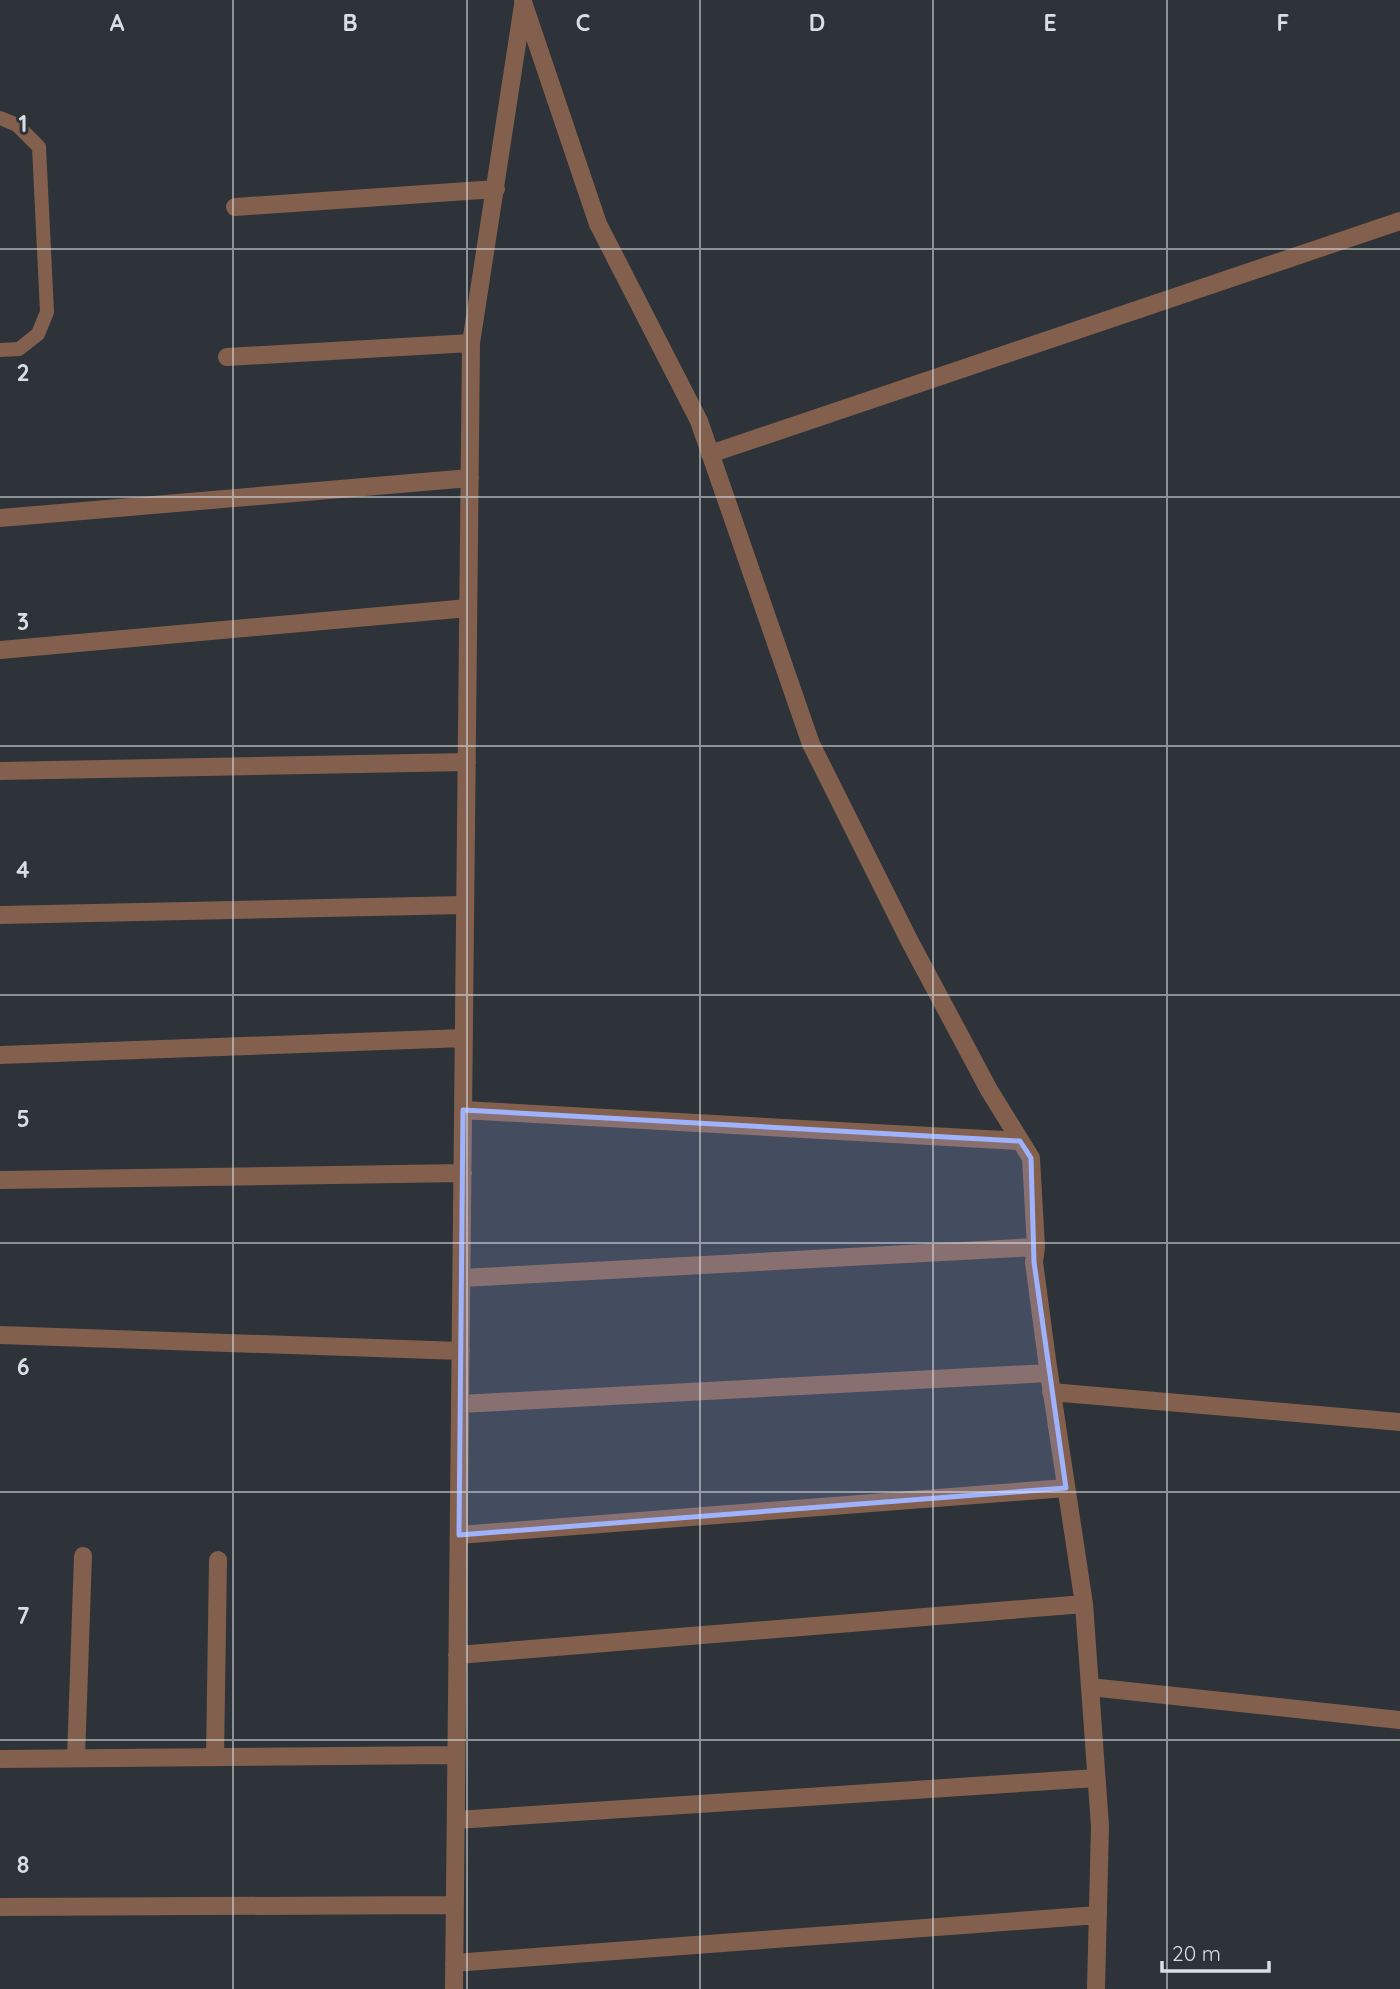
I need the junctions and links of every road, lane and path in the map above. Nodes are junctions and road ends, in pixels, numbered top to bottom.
1 (523, 1) edge
2 (0, 118) edge
3 (496, 188) junction
4 (235, 207) dead end
5 (1400, 221) edge
6 (471, 342) junction
7 (0, 350) edge
8 (228, 357) dead end
9 (710, 454) junction
10 (470, 478) junction
11 (0, 518) edge
12 (468, 608) junction
13 (0, 650) edge
14 (467, 762) junction
15 (0, 771) edge
16 (466, 905) junction
17 (0, 915) edge
18 (464, 1038) junction
19 (0, 1055) edge
20 (463, 1110) junction
21 (1020, 1141) junction
22 (463, 1173) junction
23 (0, 1180) edge
24 (1036, 1247) junction
25 (462, 1278) junction
26 (0, 1335) edge
27 (461, 1350) junction
28 (1049, 1373) junction
29 (1051, 1392) junction
30 (460, 1404) junction
31 (1400, 1422) edge
32 (1066, 1488) junction
33 (459, 1535) junction
34 (83, 1556) dead end
35 (218, 1560) dead end
36 (1084, 1604) junction
37 (457, 1655) junction
38 (1090, 1687) junction
39 (1400, 1720) edge
40 (456, 1755) junction
41 (215, 1757) junction
42 (76, 1758) junction
43 (0, 1759) edge
44 (1096, 1778) junction
45 (456, 1820) junction
46 (455, 1905) junction
47 (0, 1907) edge
48 (1098, 1915) junction
49 (454, 1962) junction
50 (454, 1989) edge
51 (1096, 1989) edge

1 - 3 street
1 - 9 street
2 - 7 lane
3 - 4 street
3 - 6 street
5 - 9 street
6 - 8 street
6 - 10 street
9 - 21 street
10 - 11 street
10 - 12 street
12 - 13 street
12 - 14 street
14 - 15 street
14 - 16 street
16 - 17 street
16 - 18 street
18 - 19 street
18 - 20 street
20 - 21 street
20 - 22 street
21 - 24 street
22 - 23 street
22 - 25 street
24 - 25 street
24 - 28 street
25 - 27 street
26 - 27 street
27 - 30 street
28 - 29 street
28 - 30 street
29 - 31 street
29 - 32 street
30 - 33 street
32 - 33 street
32 - 36 street
33 - 37 street
34 - 42 street
35 - 41 street
36 - 37 street
36 - 38 street
37 - 40 street
38 - 39 street
38 - 44 street
40 - 41 street
40 - 45 street
41 - 42 street
42 - 43 street
44 - 45 street
44 - 48 street
45 - 46 street
46 - 47 street
46 - 49 street
48 - 49 street
48 - 51 street
49 - 50 street

